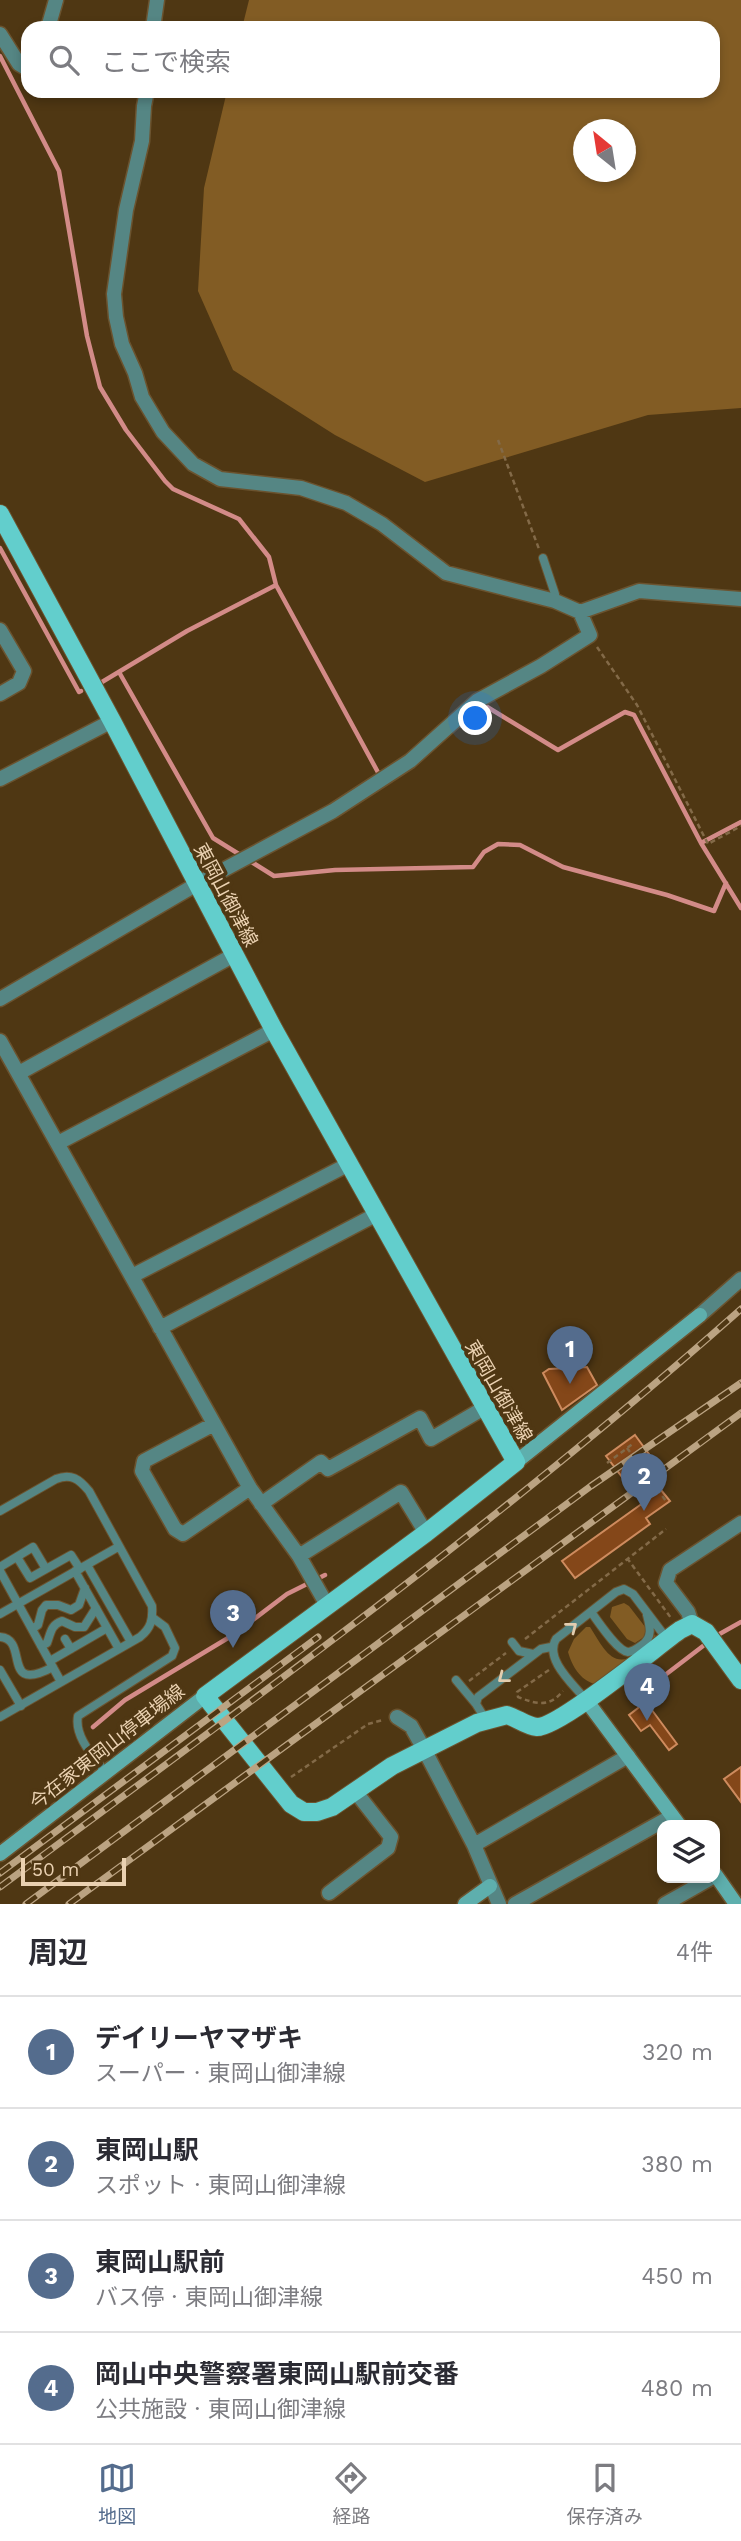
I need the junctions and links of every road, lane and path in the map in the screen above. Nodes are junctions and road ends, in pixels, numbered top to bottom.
1 (56, 0) edge
2 (157, 0) edge
3 (50, 21) edge
4 (154, 21) edge
5 (0, 34) edge
6 (21, 65) edge
7 (146, 98) edge
8 (498, 440) dead end
9 (0, 514) edge
10 (543, 558) joint
11 (741, 599) edge
12 (555, 601) junction
13 (580, 612) junction
14 (0, 629) edge
15 (590, 635) junction
16 (0, 694) edge
17 (113, 721) junction
18 (0, 779) edge
19 (741, 826) edge
20 (197, 884) junction
21 (234, 955) junction
22 (0, 999) edge
23 (274, 1030) junction
24 (0, 1041) edge
25 (19, 1073) junction
26 (58, 1143) junction
27 (349, 1164) junction
28 (377, 1214) junction
29 (132, 1276) junction
30 (741, 1279) edge
31 (160, 1328) junction
32 (484, 1408) junction
33 (214, 1424) junction
34 (634, 1443) dead end
35 (627, 1448) junction
36 (516, 1462) junction
37 (607, 1463) dead end
38 (649, 1465) dead end
39 (642, 1469) junction
40 (622, 1484) dead end
41 (250, 1488) junction
42 (666, 1501) dead end
43 (261, 1504) junction
44 (0, 1511) edge
45 (741, 1523) edge
46 (666, 1529) dead end
47 (426, 1533) junction
48 (118, 1547) junction
49 (299, 1556) junction
50 (17, 1557) junction
51 (627, 1558) junction
52 (0, 1569) edge
53 (47, 1569) junction
54 (80, 1569) junction
55 (85, 1588) junction
56 (18, 1604) junction
57 (327, 1605) junction
58 (96, 1608) junction
59 (591, 1612) junction
60 (647, 1612) junction
61 (0, 1614) edge
62 (153, 1618) junction
63 (107, 1628) junction
64 (32, 1629) junction
65 (678, 1629) junction
66 (0, 1637) edge
67 (528, 1637) junction
68 (65, 1639) dead end
69 (131, 1642) junction
70 (513, 1645) junction
71 (41, 1646) junction
72 (551, 1647) junction
73 (71, 1649) junction
74 (119, 1649) junction
75 (535, 1653) junction
76 (51, 1664) junction
77 (1, 1675) edge
78 (456, 1680) dead end
79 (741, 1680) edge
80 (61, 1682) junction
81 (466, 1682) dead end
82 (564, 1687) dead end
83 (205, 1696) junction
84 (586, 1700) junction
85 (476, 1704) junction
86 (21, 1706) junction
87 (0, 1708) edge
88 (11, 1711) junction
89 (0, 1717) edge
90 (397, 1717) joint
91 (486, 1720) junction
92 (425, 1751) junction
93 (628, 1756) junction
94 (106, 1773) junction
95 (277, 1787) junction
96 (355, 1791) junction
97 (674, 1820) edge
98 (657, 1830) edge
99 (474, 1845) junction
100 (0, 1854) edge
101 (702, 1883) edge
102 (720, 1883) edge
103 (490, 1886) junction
104 (329, 1893) dead end
105 (465, 1904) edge
106 (499, 1904) edge
107 (515, 1904) edge
108 (665, 1904) edge
109 (736, 1904) edge

1 - 3 street
2 - 4 street
5 - 6 street
7 - 12 street
8 - 10 path
9 - 17 main road, 東岡山御津線
10 - 12 lane
11 - 13 street
12 - 13 street
13 - 15 street
14 - 16 street
15 - 19 path
15 - 20 street
17 - 18 street
17 - 20 main road, 東岡山御津線
20 - 21 main road, 東岡山御津線
20 - 22 street
21 - 23 main road, 東岡山御津線
21 - 25 street
23 - 26 street
23 - 27 main road, 東岡山御津線
24 - 25 street
25 - 26 street
26 - 29 street
27 - 28 main road, 東岡山御津線
27 - 29 street
28 - 31 street
28 - 32 main road, 東岡山御津線
29 - 31 street
30 - 36 street
31 - 33 street
32 - 36 main road, 東岡山御津線
32 - 43 street
33 - 41 street
33 - 41 street
34 - 35 path
35 - 37 path
35 - 39 path
36 - 47 main road, 東岡山御津線
38 - 39 path
39 - 40 path
39 - 42 path
41 - 43 street
43 - 49 street
44 - 48 lane
45 - 65 street
46 - 51 path
47 - 49 street
47 - 57 main road, 東岡山御津線
48 - 54 lane
48 - 62 lane
49 - 57 street
50 - 52 lane
50 - 53 lane
50 - 53 lane
51 - 65 path
51 - 67 path
52 - 56 lane
53 - 54 lane
54 - 55 lane
54 - 56 lane
54 - 69 lane
55 - 58 lane
55 - 64 lane
56 - 61 lane
56 - 64 lane
57 - 83 main road, 東岡山御津線
58 - 63 lane
58 - 71 lane
59 - 60 lane
59 - 60 lane
72 -> 59 lane
60 - 65 lane
62 - 69 lane
62 - 94 lane
63 - 73 lane
63 - 74 lane
64 - 71 lane
65 - 79 main road
65 - 84 main road
66 - 76 lane
67 - 70 path
67 - 75 path
68 - 73 lane
69 - 74 lane
70 - 75 lane
70 - 81 path
71 - 76 lane
72 - 75 lane
72 - 84 lane
73 - 76 lane
74 - 80 lane
75 - 82 path
75 -> 85 lane
76 - 80 lane
77 - 86 lane
78 - 85 lane
80 - 86 lane
83 - 94 street, 今在家東岡山停車場線
83 - 95 main road
84 - 91 main road
84 - 93 street
85 - 91 lane
86 - 88 lane
87 - 88 lane
88 - 89 lane
90 - 92 street
90 - 95 path
91 - 92 main road
92 - 96 main road
92 - 99 street
93 - 97 street
93 - 99 street
94 - 100 street, 今在家東岡山停車場線
95 - 96 main road
96 - 104 street
98 - 107 street
99 - 103 street
101 - 108 street
102 - 109 street
103 - 105 street
103 - 106 street

